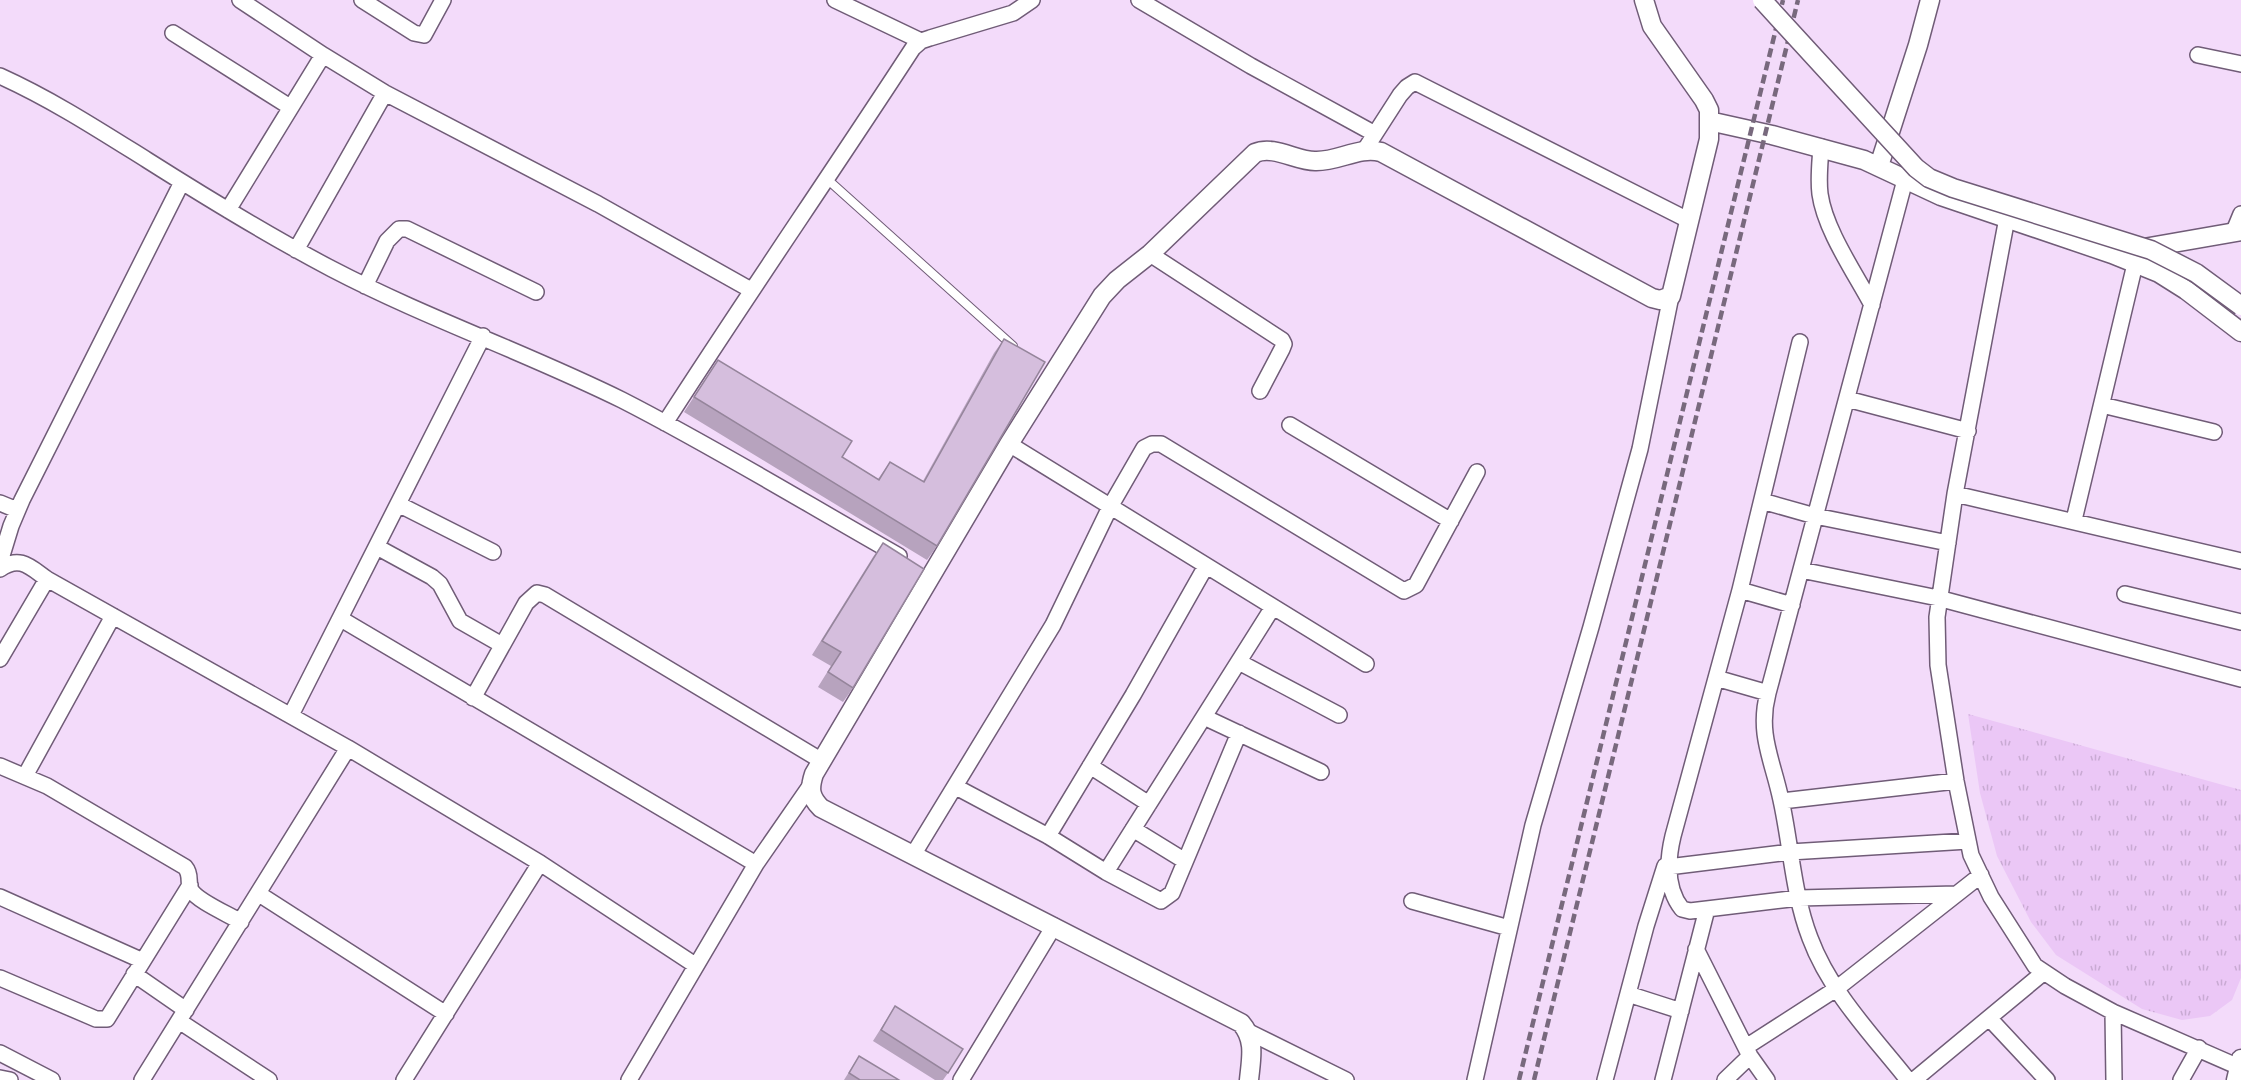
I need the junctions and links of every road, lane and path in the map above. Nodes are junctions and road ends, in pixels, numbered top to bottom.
1 (240, 0) edge
2 (362, 0) edge
3 (443, 0) edge
4 (835, 0) edge
5 (1032, 0) edge
6 (1139, 0) edge
7 (1644, 0) edge
8 (1762, 0) edge
9 (1930, 0) edge
10 (173, 33) dead end
11 (921, 41) junction
12 (323, 55) junction
13 (2198, 55) dead end
14 (2241, 64) edge
15 (0, 76) edge
16 (385, 93) junction
17 (290, 107) junction
18 (1709, 121) junction
19 (1375, 134) junction
20 (1821, 147) junction
21 (1364, 151) junction
22 (1879, 166) junction
23 (827, 179) junction
24 (1905, 180) junction
25 (182, 182) junction
26 (228, 210) junction
27 (2241, 214) edge
28 (2007, 218) junction
29 (1690, 221) junction
30 (2237, 231) edge
31 (296, 250) junction
32 (1150, 254) junction
33 (2112, 254) junction
34 (2135, 264) junction
35 (365, 286) junction
36 (751, 290) junction
37 (536, 292) dead end
38 (1671, 296) junction
39 (1872, 305) junction
40 (2241, 306) edge
41 (2241, 332) edge
42 (483, 336) junction
43 (1800, 342) dead end
44 (1023, 355) edge
45 (1260, 391) dead end
46 (1847, 399) junction
47 (2102, 405) junction
48 (665, 423) junction
49 (1290, 425) dead end
50 (1968, 430) junction
51 (2214, 432) dead end
52 (1009, 444) junction
53 (1477, 472) dead end
54 (1955, 494) junction
55 (1762, 501) junction
56 (0, 503) edge
57 (399, 504) junction
58 (1110, 507) junction
59 (17, 510) junction
60 (1815, 516) junction
61 (2074, 520) junction
62 (1450, 521) junction
63 (1948, 543) junction
64 (377, 547) junction
65 (493, 552) dead end
66 (2241, 561) edge
67 (0, 562) edge
68 (1206, 566) junction
69 (0, 570) edge
70 (922, 570) junction
71 (1801, 570) junction
72 (47, 579) junction
73 (1740, 590) junction
74 (2126, 594) dead end
75 (1938, 598) junction
76 (1792, 605) junction
77 (1273, 607) junction
78 (113, 616) junction
79 (341, 619) junction
80 (2241, 622) edge
81 (502, 645) junction
82 (0, 659) edge
83 (1239, 662) junction
84 (1366, 664) dead end
85 (1716, 678) junction
86 (2241, 679) edge
87 (1768, 693) junction
88 (473, 698) junction
89 (291, 715) junction
90 (1339, 715) dead end
91 (1204, 717) junction
92 (1239, 733) junction
93 (348, 748) junction
94 (822, 761) junction
95 (0, 766) edge
96 (1090, 766) junction
97 (1321, 772) dead end
98 (25, 776) junction
99 (1956, 781) junction
100 (810, 786) junction
101 (956, 787) junction
102 (1782, 801) junction
103 (1149, 804) junction
104 (1133, 829) junction
105 (1048, 836) junction
106 (1968, 841) junction
107 (1790, 852) junction
108 (913, 855) junction
109 (1185, 861) junction
110 (1668, 862) junction
111 (540, 863) junction
112 (756, 864) junction
113 (1106, 872) junction
114 (1981, 875) junction
115 (190, 885) junction
116 (259, 894) junction
117 (1956, 894) junction
118 (0, 897) edge
119 (1799, 898) junction
120 (1412, 901) dead end
121 (1707, 909) junction
122 (241, 922) junction
123 (1054, 926) junction
124 (1509, 928) junction
125 (1696, 949) junction
126 (143, 961) junction
127 (695, 965) junction
128 (2043, 973) junction
129 (134, 975) junction
130 (0, 978) edge
131 (1836, 988) junction
132 (1628, 994) junction
133 (1681, 1011) junction
134 (2113, 1012) junction
135 (446, 1014) junction
136 (183, 1016) junction
137 (1989, 1018) junction
138 (1249, 1032) junction
139 (2199, 1048) junction
140 (1748, 1052) junction
141 (0, 1053) edge
142 (2239, 1069) edge
143 (0, 1078) edge
144 (2040, 1078) edge
145 (9, 1080) edge
146 (52, 1080) edge
147 (142, 1080) edge
148 (269, 1080) edge
149 (404, 1080) edge
150 (629, 1080) edge
151 (961, 1080) edge
152 (1249, 1080) edge
153 (1346, 1080) edge
154 (1475, 1080) edge
155 (1605, 1080) edge
156 (1663, 1080) edge
157 (1725, 1080) edge
158 (1767, 1080) edge
159 (1908, 1080) edge
160 (1914, 1080) edge
161 (2114, 1080) edge
162 (2181, 1080) edge

1 - 12 street
2 - 3 street
4 - 11 street
5 - 11 street
6 - 19 street
7 - 18 street
8 - 40 street, bridge
9 - 22 street
10 - 17 street
11 - 23 street
12 - 16 street
12 - 17 street
13 - 14 street
15 - 25 street
16 - 31 street
16 - 36 street
17 - 26 street
18 - 20 street
18 - 29 street
19 - 21 street
19 - 29 street
20 - 22 street
20 - 39 street
21 - 32 street
21 - 38 street
22 - 24 street
23 - 36 street
23 - 44 lane
24 - 28 street
24 - 39 street
25 - 26 street
25 - 59 street
26 - 31 street
27 - 30 street
28 - 33 street
28 - 50 street
29 - 38 street
30 - 33 street
31 - 35 street
32 - 45 street
32 - 52 street
33 - 34 street
34 - 41 street
34 - 47 street
35 - 37 street
35 - 42 street
36 - 48 street
38 - 124 street
39 - 46 street
42 - 48 street
42 - 57 street
43 - 55 street
46 - 50 street
46 - 60 street
47 - 51 street
47 - 61 street
48 - 70 street
49 - 62 street
50 - 54 street
52 - 58 street
52 - 70 street
53 - 62 street
54 - 61 street
54 - 63 street
55 - 60 street
55 - 73 street
56 - 59 street
57 - 64 street
57 - 65 street
58 - 62 street
58 - 68 street
58 - 101 street
59 - 67 street
60 - 63 street
60 - 71 street
61 - 66 street
63 - 75 street
64 - 79 street
64 - 81 street
68 - 77 street
68 - 96 street
69 - 72 street
70 - 94 street
71 - 75 street
71 - 76 street
72 - 78 street
72 - 82 street
73 - 76 street
73 - 85 street
74 - 80 street
75 - 86 street
75 - 99 street
76 - 87 street
77 - 83 street
77 - 84 street
78 - 89 street
78 - 98 street
79 - 88 street
79 - 89 street
81 - 88 street
81 - 94 street
83 - 90 street
83 - 91 street
85 - 87 street
85 - 110 street
87 - 102 street
88 - 112 street
89 - 93 street
91 - 92 street
91 - 103 street
92 - 97 street
92 - 109 street
93 - 111 street
93 - 116 street
94 - 100 street
95 - 98 street
96 - 103 street
96 - 105 street
98 - 115 street
99 - 102 street
99 - 106 street
100 - 108 street
100 - 112 street
101 - 105 street
101 - 108 street
102 - 107 street
103 - 104 street
104 - 109 street
104 - 113 street
105 - 113 street
106 - 107 street
106 - 114 street
107 - 110 street
107 - 119 street
108 - 123 street
109 - 113 street
110 - 121 street
110 - 132 street
111 - 127 street
111 - 135 street
112 - 127 street
114 - 117 street
114 - 128 street
115 - 122 street
115 - 126 street
116 - 122 street
116 - 135 street
117 - 119 street
117 - 131 street
118 - 126 street
119 - 121 street
119 - 131 street
120 - 124 street
121 - 125 street
122 - 136 street
123 - 138 street
123 - 151 street
124 - 154 street
125 - 133 street
125 - 140 street
126 - 129 street
127 - 150 street
128 - 134 street
128 - 137 street
129 - 130 street
129 - 136 street
131 - 140 street
131 - 159 street
132 - 133 street
132 - 155 street
133 - 156 street
134 - 139 street
134 - 161 street
135 - 149 street
136 - 147 street
136 - 148 street
137 - 144 street
137 - 160 street
138 - 152 street
138 - 153 street
139 - 142 street
139 - 162 street
140 - 157 street
140 - 158 street
141 - 146 street
143 - 145 street

